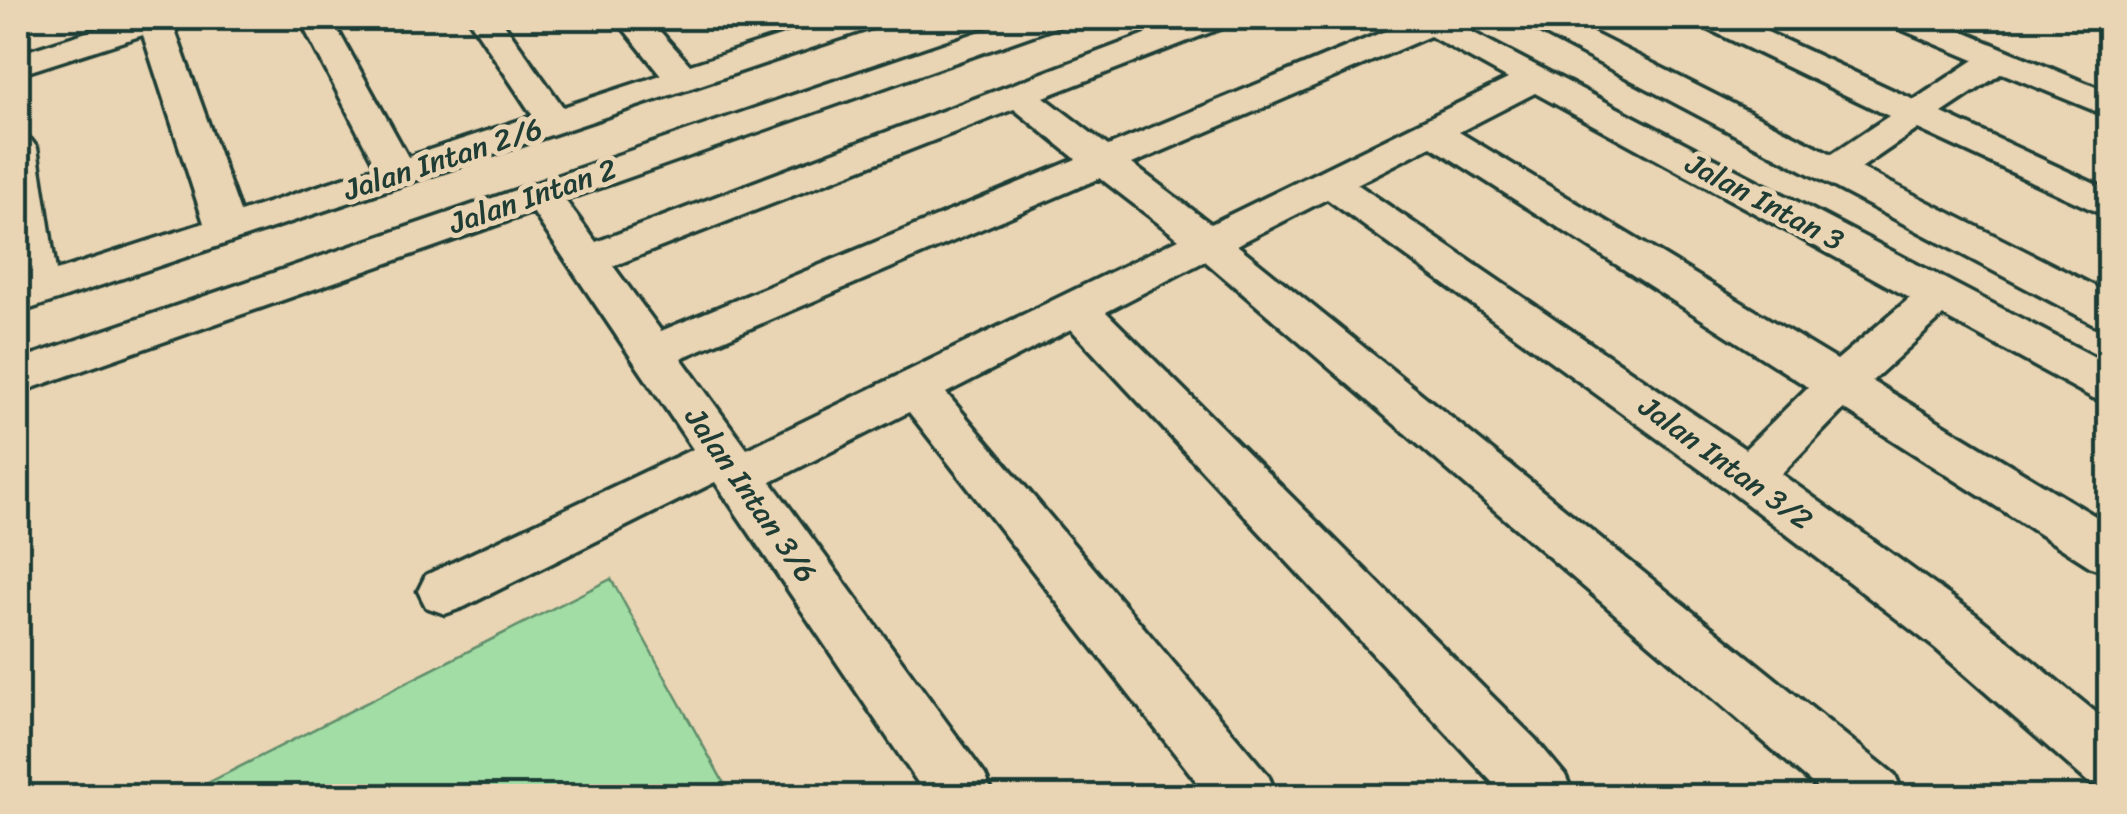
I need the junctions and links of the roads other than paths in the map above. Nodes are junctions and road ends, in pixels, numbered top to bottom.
1 (315, 18) edge
2 (484, 18) edge
3 (631, 18) edge
4 (868, 18) edge
5 (1049, 18) edge
6 (1217, 18) edge
7 (1539, 18) edge
8 (1712, 18) edge
9 (1903, 18) edge
10 (1992, 18) edge
11 (159, 19) edge
12 (1427, 20) edge
13 (812, 25) edge
14 (1956, 40) junction
15 (1999, 59) junction
16 (18, 64) edge
17 (684, 80) junction
18 (872, 80) junction
19 (1534, 80) junction
20 (1017, 94) junction
21 (2109, 105) edge
22 (1911, 114) junction
23 (555, 122) junction
24 (1432, 131) junction
25 (18, 148) edge
26 (1102, 162) junction
27 (1831, 170) junction
28 (398, 173) junction
29 (1328, 182) junction
30 (540, 193) junction
31 (2110, 206) edge
32 (226, 230) junction
33 (1208, 242) junction
34 (588, 260) junction
35 (1940, 295) junction
36 (28, 296) edge
37 (1074, 308) junction
38 (2110, 313) edge
39 (650, 354) junction
40 (18, 377) edge
41 (1840, 382) junction
42 (915, 386) junction
43 (2110, 386) edge
44 (731, 466) junction
45 (1748, 477) junction
46 (2110, 552) edge
47 (444, 591) dead end
48 (2110, 762) edge
49 (963, 796) edge
50 (1246, 796) edge
51 (1543, 796) edge
52 (1872, 796) edge

1 - 28 street
2 - 23 street
3 - 17 street
4 - 13 street, Jalan Intan 2/6
5 - 18 street, Jalan Intan 2
6 - 20 street
7 - 27 street
8 - 22 street
9 - 14 street
10 - 14 street
11 - 16 street
11 - 32 street
12 - 19 street, Jalan Intan 3
12 - 26 street
13 - 17 street, Jalan Intan 2/6
13 - 18 street
14 - 15 street
15 - 21 street
15 - 22 street
17 - 23 street, Jalan Intan 2/6
18 - 30 street, Jalan Intan 2
19 - 24 street
19 - 35 street, Jalan Intan 3
20 - 26 street
20 - 34 street
22 - 27 street
22 - 31 street
23 - 28 street, Jalan Intan 2/6
24 - 29 street
24 - 41 street
25 - 36 street
26 - 33 street
26 - 39 street
27 - 38 street
28 - 32 street, Jalan Intan 2/6
29 - 33 street
29 - 45 street, Jalan Intan 3/2
30 - 34 street, Jalan Intan 3/6
30 - 40 street, Jalan Intan 2
32 - 36 street, Jalan Intan 2/6
33 - 37 street
33 - 52 street
34 - 39 street, Jalan Intan 3/6
35 - 41 street
35 - 43 street, Jalan Intan 3
37 - 42 street
37 - 51 street
39 - 44 street, Jalan Intan 3/6
41 - 45 street
41 - 46 street
42 - 44 street
42 - 50 street
44 - 47 street
44 - 49 street, Jalan Intan 3/6
45 - 48 street, Jalan Intan 3/2

